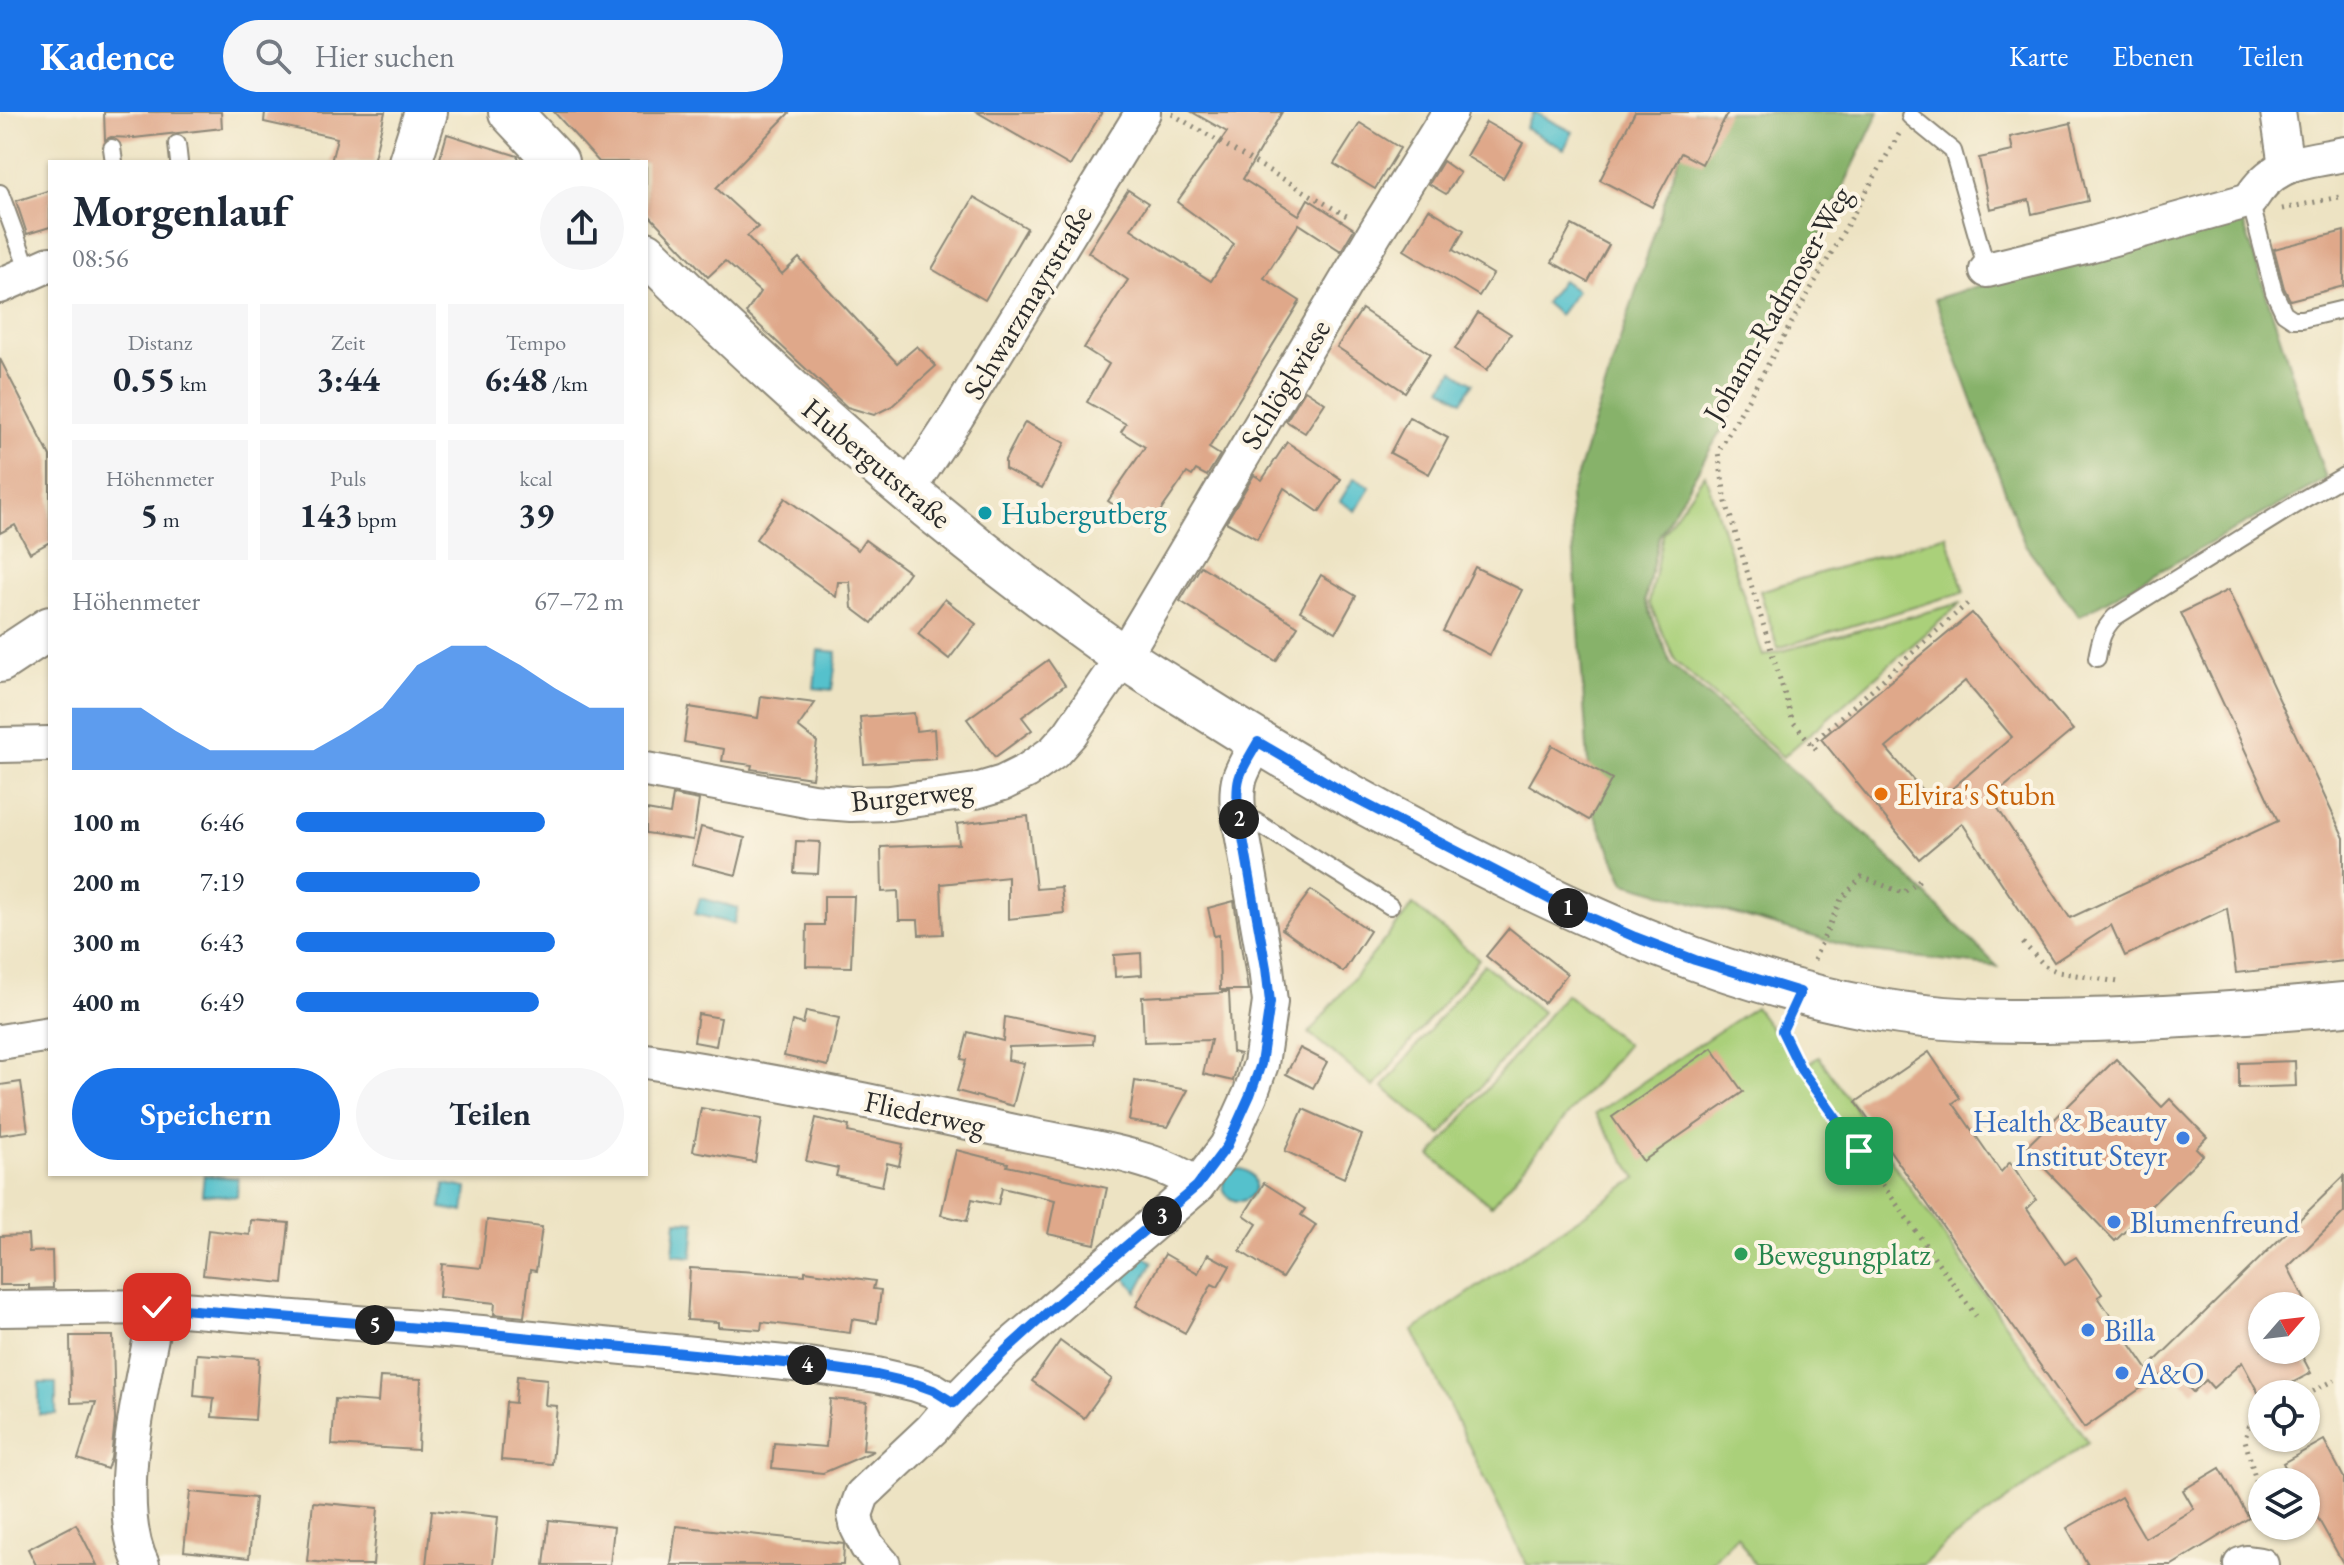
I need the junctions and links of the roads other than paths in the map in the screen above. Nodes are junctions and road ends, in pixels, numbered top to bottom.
1 (426, 112) edge
2 (510, 112) edge
3 (1143, 112) edge
4 (1450, 112) edge
5 (2278, 112) edge
6 (1910, 116) road end
7 (177, 144) dead end
8 (2344, 154) edge
9 (179, 160) edge
10 (411, 160) edge
11 (555, 160) edge
12 (2286, 166) junction
13 (0, 193) edge
14 (2252, 207) junction
15 (648, 255) edge
16 (1987, 270) joint
17 (26, 274) edge
18 (2344, 309) edge
19 (2344, 476) edge
20 (908, 490) junction
21 (48, 629) edge
22 (1123, 657) junction
23 (2097, 658) dead end
24 (0, 661) edge
25 (1258, 742) junction
26 (48, 744) edge
27 (0, 745) edge
28 (648, 770) edge
29 (1238, 810) junction
30 (1390, 906) dead end
31 (2344, 1004) edge
32 (48, 1034) edge
33 (0, 1042) edge
34 (648, 1061) edge
35 (1197, 1186) junction
36 (157, 1307) junction
37 (0, 1309) edge
38 (954, 1403) junction
39 (142, 1565) edge
40 (883, 1565) edge
41 (2241, 1565) edge
42 (2261, 1565) edge

1 - 10 street
2 - 11 street
3 - 20 street, Schwarzmayrstraße
4 - 22 street, Schlöglwiese
5 - 12 street
6 - 16 lane
7 - 9 lane
8 - 12 street
12 - 14 street
13 - 17 lane
14 - 16 street
14 - 18 lane
15 - 20 street, Hubergutstraße
19 - 23 lane
20 - 22 street, Hubergutstraße
21 - 24 street
22 - 25 street, Hubergutstraße
22 - 28 street, Burgerweg
25 - 29 street
25 - 31 street, Hubergutstraße
26 - 27 street
29 - 30 lane
29 - 35 street
32 - 33 street
34 - 35 street, Fliederweg
35 - 38 street
36 - 37 street
36 - 38 street
36 - 39 street
38 - 40 street
41 - 42 street

